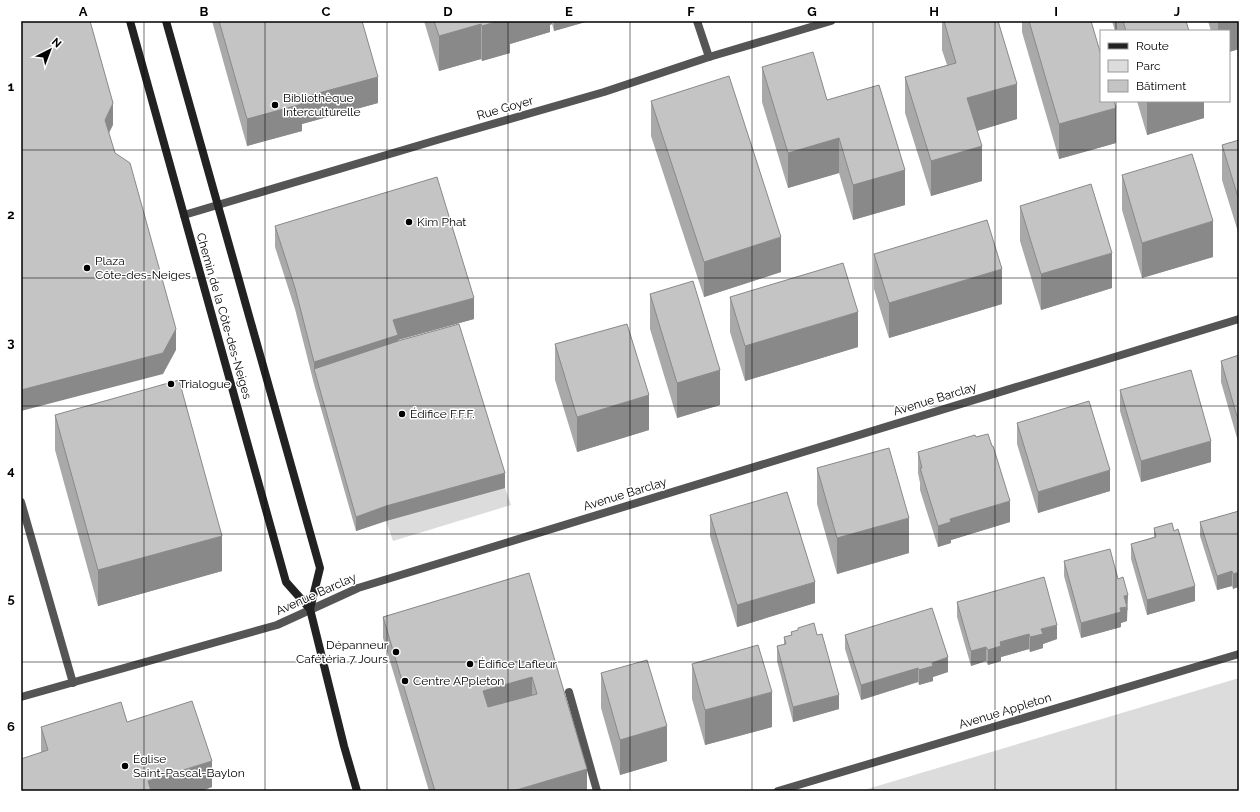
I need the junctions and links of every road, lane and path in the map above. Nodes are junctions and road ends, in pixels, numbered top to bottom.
1 (130, 21) edge
2 (166, 21) edge
3 (697, 21) edge
4 (831, 21) edge
5 (709, 57) junction
6 (218, 204) junction
7 (184, 215) junction
8 (1239, 319) edge
9 (21, 502) edge
10 (310, 609) junction
11 (1239, 654) edge
12 (73, 683) junction
13 (569, 692) dead end
14 (21, 697) edge
15 (357, 791) edge
16 (596, 791) edge
17 (778, 791) edge

1 - 7 main road, Chemin de la Côte-des-Neiges
2 - 6 main road, Chemin de la Côte-des-Neiges
3 - 5 street
4 - 5 street, Rue Goyer
5 - 6 street, Rue Goyer
6 - 7 street, Rue Goyer
6 - 10 main road, Chemin de la Côte-des-Neiges
7 - 10 main road, Chemin de la Côte-des-Neiges
8 - 10 street, Avenue Barclay
9 - 12 street
10 - 12 street, Avenue Barclay
10 - 15 main road, Chemin de la Côte-des-Neiges
11 - 17 street, Avenue Appleton
12 - 14 street, Avenue Barclay
13 - 16 street

